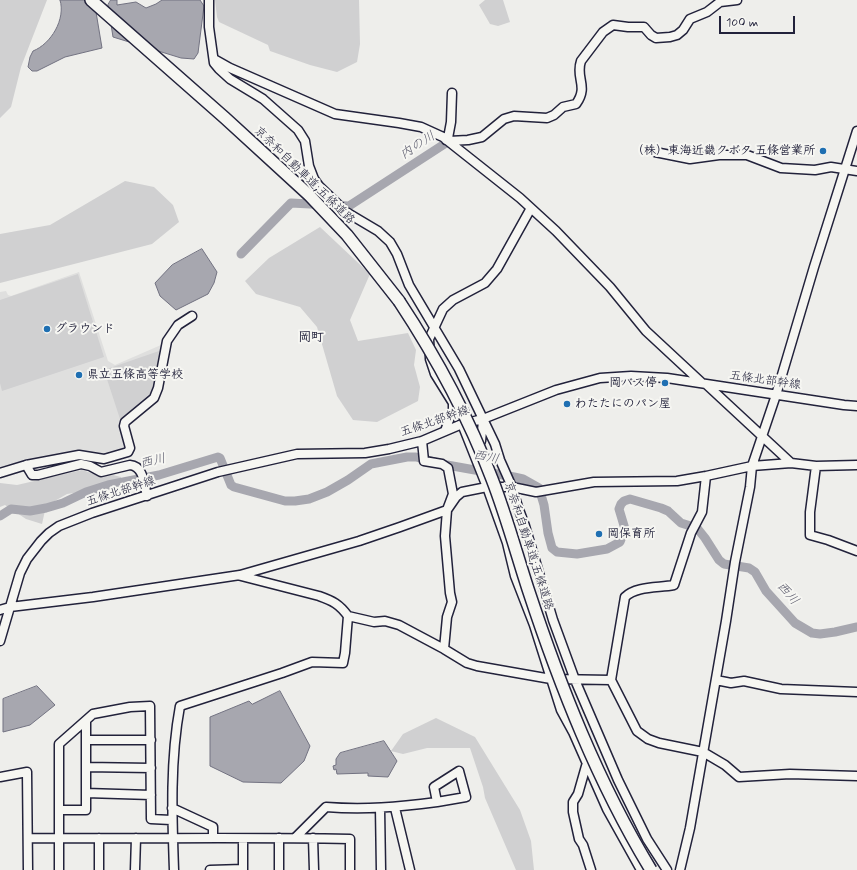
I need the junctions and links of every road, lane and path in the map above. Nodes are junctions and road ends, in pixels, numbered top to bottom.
1 (91, 0) edge
2 (209, 0) edge
3 (737, 0) edge
4 (214, 58) junction
5 (230, 68) junction
6 (219, 69) junction
7 (452, 93) dead end
8 (857, 131) edge
9 (450, 142) junction
10 (655, 152) dead end
11 (845, 170) junction
12 (857, 171) edge
13 (531, 208) junction
14 (192, 316) dead end
15 (434, 327) junction
16 (705, 384) junction
17 (776, 395) junction
18 (857, 406) edge
19 (483, 419) junction
20 (462, 424) junction
21 (445, 431) junction
22 (762, 437) junction
23 (422, 441) junction
24 (473, 453) junction
25 (791, 463) junction
26 (26, 465) junction
27 (857, 465) edge
28 (752, 466) junction
29 (816, 466) junction
30 (0, 473) edge
31 (706, 476) junction
32 (487, 487) junction
33 (512, 487) junction
34 (147, 496) junction
35 (447, 510) junction
36 (857, 551) edge
37 (240, 576) junction
38 (10, 607) junction
39 (0, 610) edge
40 (348, 616) junction
41 (0, 641) edge
42 (444, 649) junction
43 (551, 679) junction
44 (575, 680) junction
45 (611, 680) junction
46 (716, 680) junction
47 (857, 692) edge
48 (86, 722) junction
49 (86, 740) junction
50 (151, 740) junction
51 (703, 752) junction
52 (588, 764) junction
53 (86, 767) junction
54 (151, 768) junction
55 (857, 776) edge
56 (0, 777) edge
57 (86, 793) junction
58 (151, 795) junction
59 (436, 802) junction
60 (172, 808) junction
61 (380, 808) junction
62 (395, 808) junction
63 (59, 810) junction
64 (172, 820) junction
65 (29, 838) junction
66 (59, 838) junction
67 (99, 838) junction
68 (136, 838) junction
69 (172, 838) junction
70 (213, 838) junction
71 (279, 838) junction
72 (295, 838) junction
73 (313, 838) junction
74 (243, 839) junction
75 (28, 870) edge
76 (59, 870) edge
77 (99, 870) edge
78 (135, 870) edge
79 (174, 870) edge
80 (210, 870) edge
81 (243, 870) edge
82 (279, 870) edge
83 (314, 870) edge
84 (350, 870) edge
85 (381, 870) edge
86 (410, 870) edge
87 (591, 870) edge
88 (641, 870) edge
89 (651, 870) edge
90 (667, 870) edge
91 (680, 870) edge

1 - 89 highway, 京奈和自動車道;五條道路, bridge
2 - 4 street
3 - 9 street
4 - 5 street
4 - 6 street
5 - 6 street
5 - 9 street
6 - 15 street
7 - 9 street
8 - 11 street
9 - 13 street
10 - 11 street
11 - 12 street
11 - 17 street
13 - 15 street
13 - 16 street
14 - 26 street
15 - 19 street
15 - 21 street
16 - 17 street, 五條北部幹線
16 - 19 street, 五條北部幹線
16 - 22 street
17 - 18 street, 五條北部幹線
17 - 22 street
19 - 20 street, 五條北部幹線
19 - 24 street
19 - 33 street
20 - 21 street, 五條北部幹線
20 - 24 street
21 - 23 street, 五條北部幹線
22 - 25 street
22 - 28 street
23 - 34 street, 五條北部幹線
23 - 35 street
24 - 32 street
25 - 28 street
25 - 29 street
26 - 30 street
26 - 34 street
27 - 29 street
28 - 31 street
28 - 46 street
29 - 36 street
31 - 33 street
31 - 45 street
32 - 33 street
32 - 35 street
32 - 43 street
33 - 44 street
34 - 38 street, 五條北部幹線
35 - 37 street
35 - 42 street
37 - 38 street
37 - 40 street
38 - 39 street
38 - 41 street, 五條北部幹線
40 - 42 street
40 - 60 street
42 - 43 street
43 - 44 street
43 - 52 street
44 - 45 street
44 - 90 street
45 - 51 street
46 - 47 street
46 - 51 street
48 - 49 street
48 - 50 street
48 - 63 street
49 - 50 street
49 - 53 street
50 - 54 street
51 - 55 street
51 - 91 street
52 - 87 street
52 - 88 street
53 - 54 street
53 - 57 street
54 - 58 street
56 - 65 street
57 - 58 street
57 - 63 street
58 - 64 street
59 - 59 street
59 - 62 street
60 - 64 street
60 - 70 street
61 - 62 street
61 - 72 street
61 - 85 street
62 - 86 street
63 - 66 street
64 - 69 street
65 - 66 street
65 - 75 street
66 - 67 street
66 - 76 street
67 - 68 street
67 - 77 street
68 - 69 street
68 - 78 street
69 - 70 street
69 - 79 street
70 - 74 street
71 - 72 street
71 - 74 street
71 - 82 street
72 - 73 street
73 - 83 street
73 - 84 street
74 - 81 street
80 - 81 street

